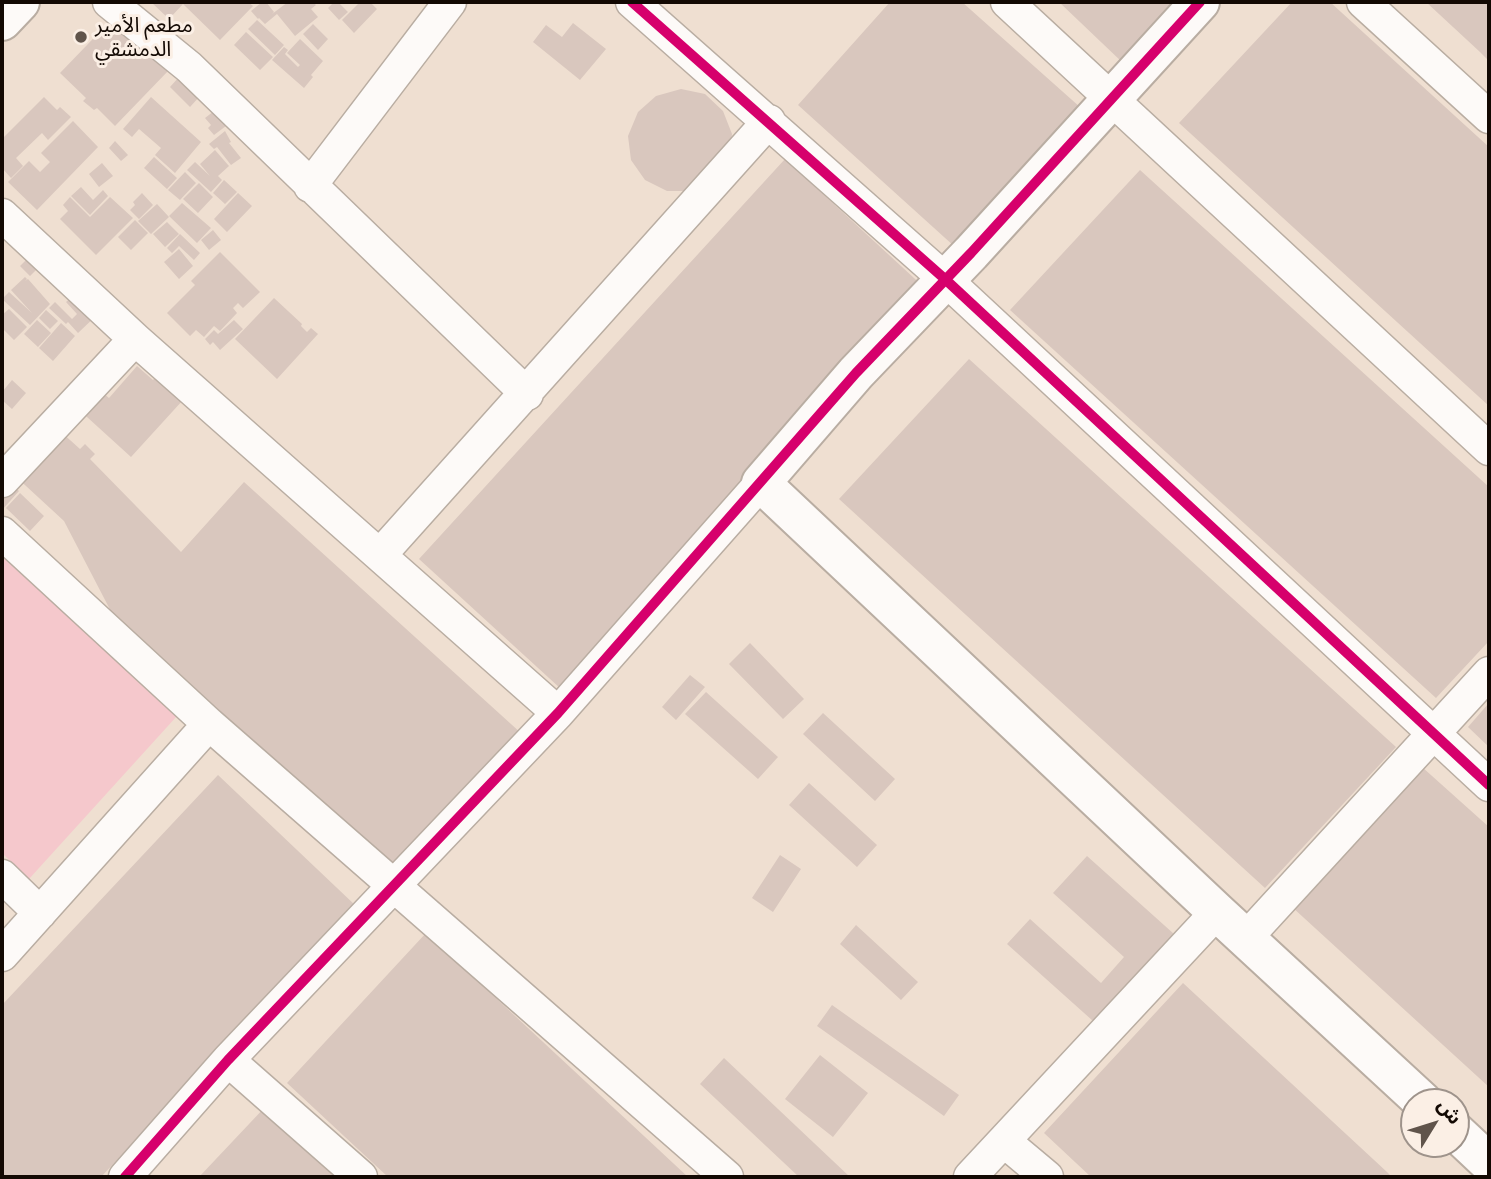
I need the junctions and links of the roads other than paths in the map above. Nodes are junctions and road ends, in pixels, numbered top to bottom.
1 (20, 2) edge
2 (110, 2) edge
3 (450, 2) edge
4 (632, 2) edge
5 (1007, 2) edge
6 (1200, 2) edge
7 (1363, 2) edge
8 (2, 22) edge
9 (1112, 97) junction
10 (1489, 117) edge
11 (769, 121) junction
12 (310, 186) junction
13 (2, 215) edge
14 (946, 280) junction
15 (135, 339) junction
16 (527, 394) junction
17 (1489, 449) edge
18 (2, 481) edge
19 (761, 483) junction
20 (2, 533) edge
21 (380, 555) junction
22 (1489, 673) edge
23 (558, 713) junction
24 (208, 724) junction
25 (1433, 734) junction
26 (1489, 785) edge
27 (2, 876) edge
28 (394, 887) junction
29 (1217, 912) junction
30 (40, 913) junction
31 (1246, 939) junction
32 (2, 955) edge
33 (228, 1060) junction
34 (1408, 1088) edge
35 (1004, 1141) junction
36 (1470, 1145) edge
37 (1489, 1163) edge
38 (125, 1177) edge
39 (361, 1177) edge
40 (727, 1177) edge
41 (970, 1177) edge
42 (1047, 1177) edge

1 - 8 street
2 - 12 street
3 - 12 street
4 - 11 street
5 - 9 street
6 - 9 street
7 - 10 street
9 - 14 street
9 - 17 street
11 - 14 street
11 - 16 street
12 - 16 street
13 - 15 street
14 - 19 street
14 - 25 street
15 - 18 street
15 - 21 street
16 - 21 street
19 - 23 street
19 - 29 street
20 - 24 street
21 - 23 street
22 - 25 street
23 - 28 street
24 - 28 street
24 - 30 street
25 - 26 street
25 - 31 street
27 - 30 street
28 - 33 street
28 - 40 street
29 - 31 street
29 - 35 street
30 - 32 street
31 - 34 street
33 - 38 street
33 - 39 street
35 - 41 street
35 - 42 street
36 - 37 street

